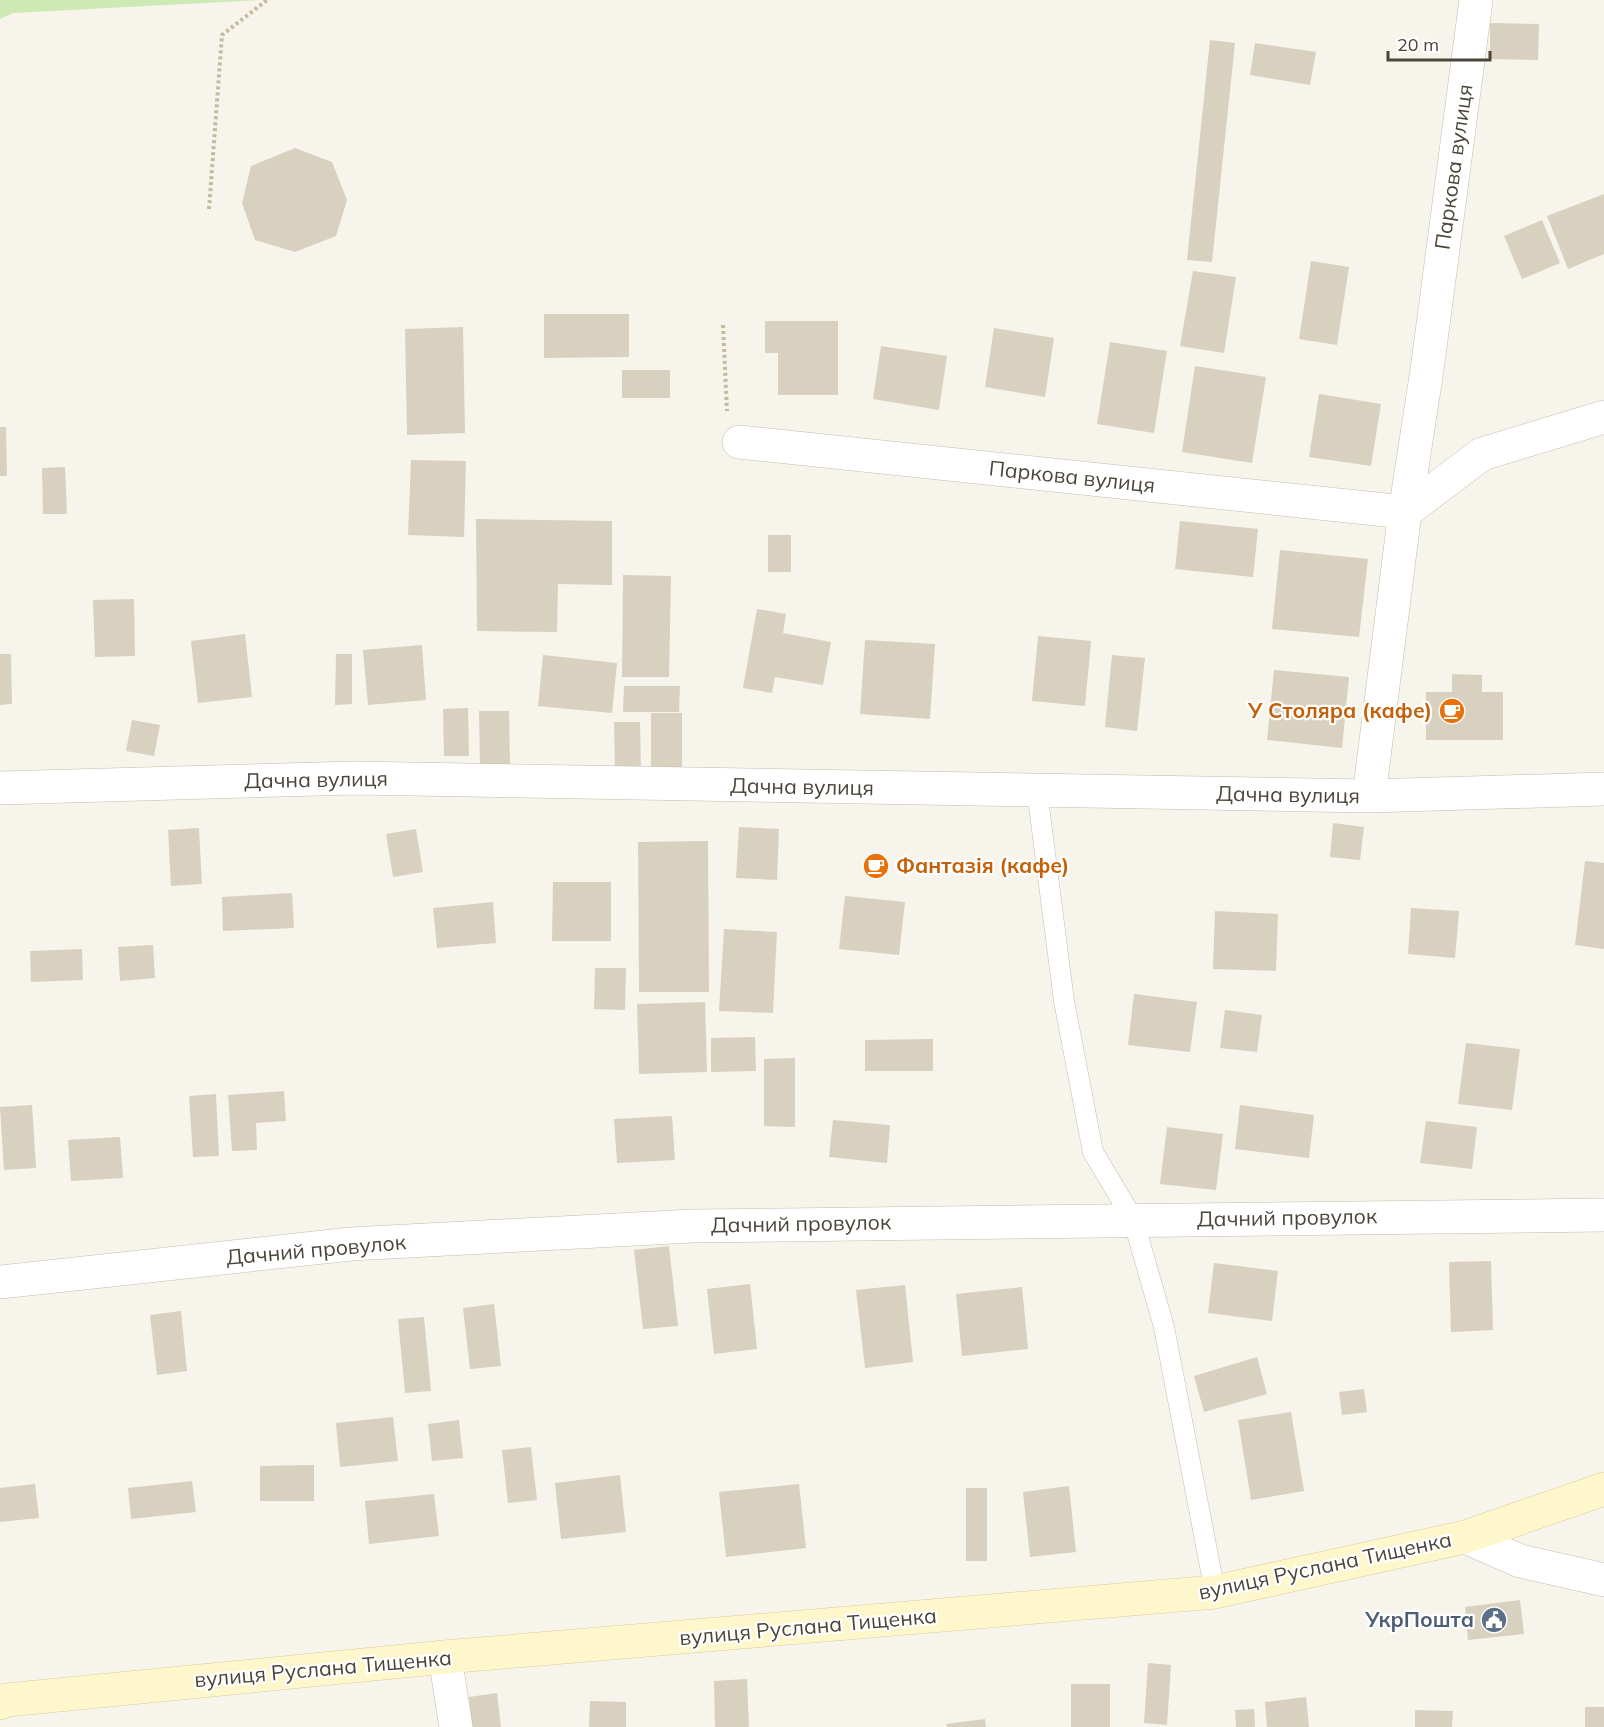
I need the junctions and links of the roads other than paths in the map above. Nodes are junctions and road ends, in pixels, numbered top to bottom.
1 (1476, 0) edge
2 (1604, 417) edge
3 (739, 442) road end
4 (1405, 512) junction
5 (0, 788) edge
6 (1604, 789) edge
7 (1037, 791) junction
8 (1369, 796) junction
9 (1604, 1215) edge
10 (1133, 1219) junction
11 (0, 1282) edge
12 (1604, 1489) edge
13 (1465, 1537) junction
14 (1604, 1580) edge
15 (1215, 1592) junction
16 (445, 1658) junction
17 (2, 1700) edge
18 (456, 1727) edge

1 - 4 street, Паркова вулиця
2 - 4 street
3 - 4 street, Паркова вулиця
4 - 8 street, Паркова вулиця
5 - 7 street, Дачна вулиця
6 - 8 street, Дачна вулиця
7 - 8 street, Дачна вулиця
7 - 10 lane
9 - 10 street, Дачний провулок
10 - 11 street, Дачний провулок
10 - 15 lane
12 - 13 street, вулиця Руслана Тищенка
13 - 14 street
13 - 15 street, вулиця Руслана Тищенка
15 - 16 street, вулиця Руслана Тищенка
16 - 17 street, вулиця Руслана Тищенка
16 - 18 street

